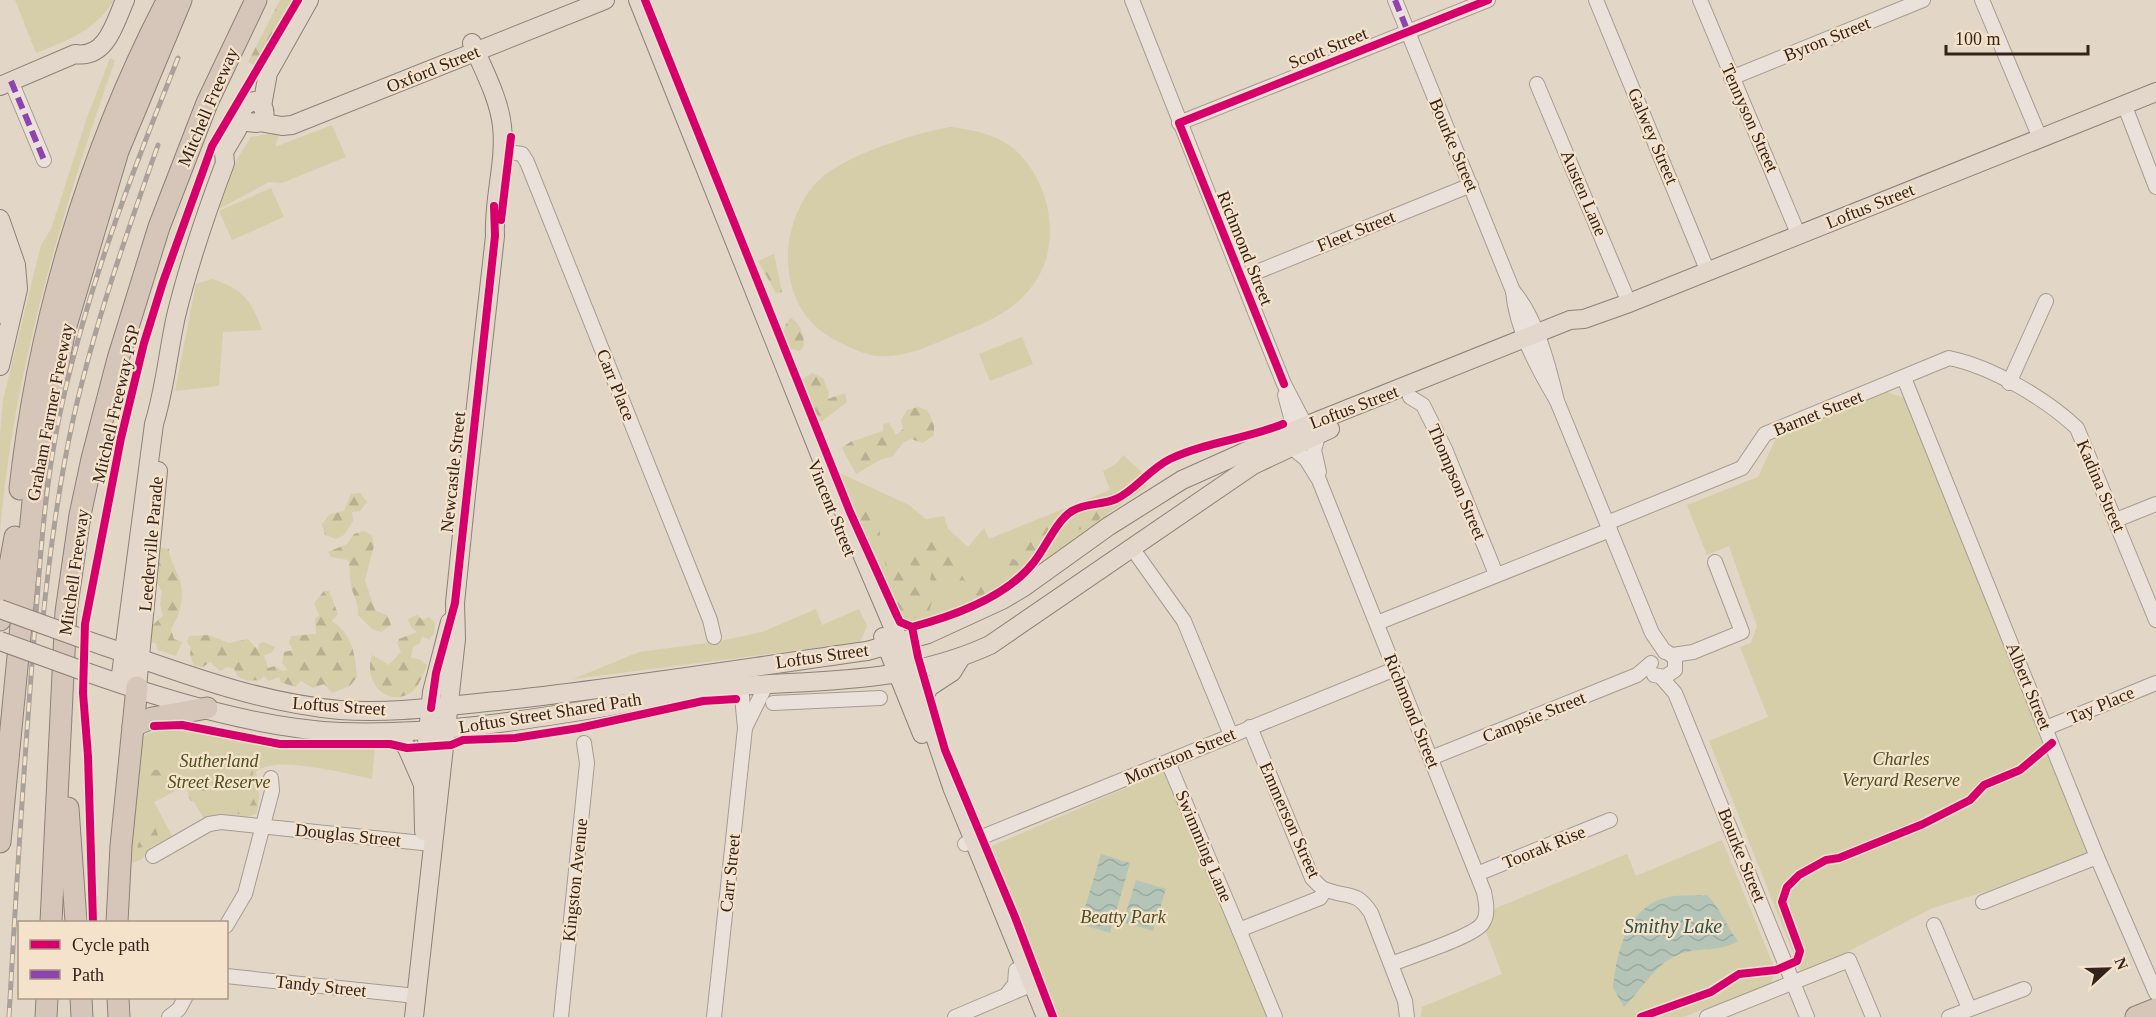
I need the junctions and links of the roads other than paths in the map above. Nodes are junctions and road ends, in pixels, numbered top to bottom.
1 (153, 0) edge
2 (168, 0) edge
3 (181, 0) edge
4 (256, 0) edge
5 (309, 0) edge
6 (580, 0) edge
7 (605, 0) edge
8 (1132, 0) edge
9 (1395, 0) edge
10 (1488, 0) edge
11 (1596, 0) edge
12 (1700, 0) edge
13 (1923, 0) edge
14 (1982, 0) edge
15 (632, 2) edge
16 (124, 3) edge
17 (1408, 32) junction
18 (477, 46) junction
19 (1731, 78) junction
20 (6, 83) edge
21 (1537, 84) dead end
22 (2156, 92) edge
23 (121, 97) junction
24 (2124, 104) junction
25 (255, 112) junction
26 (1179, 123) junction
27 (2040, 138) junction
28 (506, 151) junction
29 (44, 160) dead end
30 (1471, 185) junction
31 (2156, 187) edge
32 (0, 219) edge
33 (1798, 236) junction
34 (0, 250) edge
35 (1708, 272) junction
36 (1242, 278) junction
37 (2046, 301) dead end
38 (1629, 303) junction
39 (0, 314) edge
40 (1533, 341) junction
41 (0, 366) edge
42 (1904, 378) junction
43 (2009, 383) junction
44 (1284, 384) junction
45 (1410, 397) junction
46 (1312, 432) junction
47 (1288, 440) junction
48 (1319, 480) junction
49 (2156, 504) edge
50 (2116, 520) junction
51 (1609, 527) junction
52 (15, 537) junction
53 (1132, 548) junction
54 (1714, 562) dead end
55 (1496, 574) junction
56 (0, 609) edge
57 (0, 620) edge
58 (2156, 620) edge
59 (1377, 623) junction
60 (714, 637) dead end
61 (0, 641) edge
62 (892, 644) junction
63 (132, 656) junction
64 (960, 659) junction
65 (1664, 665) junction
66 (1395, 669) junction
67 (904, 671) junction
68 (2156, 682) edge
69 (128, 685) junction
70 (766, 685) junction
71 (741, 686) junction
72 (827, 692) junction
73 (880, 698) dead end
74 (923, 699) junction
75 (773, 703) dead end
76 (440, 707) junction
77 (207, 708) junction
78 (0, 714) edge
79 (61, 717) junction
80 (133, 726) junction
81 (1250, 727) junction
82 (745, 728) junction
83 (2046, 728) junction
84 (437, 730) junction
85 (396, 732) junction
86 (1231, 735) junction
87 (584, 742) dead end
88 (1431, 758) junction
89 (1168, 762) junction
90 (271, 778) dead end
91 (423, 784) junction
92 (1610, 820) dead end
93 (264, 826) junction
94 (0, 842) edge
95 (970, 842) junction
96 (428, 844) junction
97 (153, 856) dead end
98 (2097, 857) junction
99 (1477, 874) junction
100 (1325, 890) junction
101 (1983, 902) dead end
102 (51, 921) edge
103 (76, 921) edge
104 (117, 921) edge
105 (228, 923) edge
106 (1934, 925) dead end
107 (1239, 930) junction
108 (1391, 964) junction
109 (228, 976) edge
110 (1794, 984) junction
111 (1021, 989) junction
112 (2024, 989) dead end
113 (2156, 993) edge
114 (412, 995) junction
115 (47, 999) edge
116 (81, 999) edge
117 (120, 999) edge
118 (120, 999) edge
119 (1969, 1008) junction
120 (2156, 1009) edge
121 (46, 1017) edge
122 (82, 1017) edge
123 (119, 1017) edge
124 (129, 1017) edge
125 (404, 1017) edge
126 (414, 1017) edge
127 (561, 1017) edge
128 (714, 1017) edge
129 (955, 1017) edge
130 (1035, 1017) edge
131 (1046, 1017) edge
132 (1275, 1017) edge
133 (1407, 1017) edge
134 (1707, 1017) edge
135 (1807, 1017) edge
136 (1873, 1017) edge
137 (1949, 1017) edge
138 (2136, 1017) edge

1 - 23 highway
2 - 23 highway
3 - 94 highway, Graham Farmer Freeway
4 - 79 highway, Mitchell Freeway
5 - 25 main road, Leederville Parade
6 - 18 main road, Oxford Street
7 - 18 main road, Oxford Street
8 - 26 street, Richmond Street
9 - 17 street, Bourke Street
10 - 17 street, Scott Street
11 - 35 street, Galwey Street
12 - 19 street, Tennyson Street
13 - 19 street, Byron Street
14 - 27 street
15 - 62 main road, Vincent Street
15 - 62 main road, Vincent Street
16 - 20 main road
17 - 26 street, Scott Street
17 - 30 street, Bourke Street
18 - 25 main road, Oxford Street
18 - 28 main road, Newcastle Street
19 - 33 street, Tennyson Street
20 - 29 street
21 - 38 street, Austen Lane
22 - 24 main road, Loftus Street
23 - 52 highway
24 - 27 main road, Loftus Street
24 - 31 street
25 - 63 main road, Leederville Parade
26 - 36 street, Richmond Street
27 - 33 main road, Loftus Street
28 - 60 street, Carr Place
28 - 76 main road, Newcastle Street
30 - 36 street, Fleet Street
30 - 40 street, Bourke Street
32 - 41 main road
33 - 35 main road, Loftus Street
34 - 39 main road
35 - 38 main road, Loftus Street
36 - 44 street, Richmond Street
37 - 43 street
38 - 40 main road, Loftus Street
40 - 45 main road, Loftus Street
40 - 46 main road, Loftus Street
40 - 51 street, Bourke Street
42 - 43 street, Barnet Street
42 - 51 street, Barnet Street
42 - 83 street, Albert Street
43 - 50 street, Kadina Street
44 - 46 street, Richmond Street
44 - 47 street, Richmond Street
45 - 46 main road, Loftus Street
45 - 55 street, Thompson Street
46 - 47 main road, Loftus Street
46 - 48 street, Richmond Street
47 - 48 street, Richmond Street
47 - 53 main road, Loftus Street
47 - 62 main road, Loftus Street
48 - 59 street, Richmond Street
49 - 50 street
50 - 58 street, Kadina Street
51 - 55 street, Barnet Street
51 - 65 street, Bourke Street
52 - 57 highway
52 - 78 highway
53 - 64 main road, Loftus Street
53 - 86 street
54 - 65 street
55 - 59 street, Barnet Street
56 - 63 main road, Loftus Street, bridge
59 - 66 street, Richmond Street
61 - 69 main road, Loftus Street, bridge
62 - 67 main road, Vincent Street
62 - 76 main road, Loftus Street
63 - 69 main road, Leederville Parade
63 - 76 main road, Loftus Street
64 - 67 main road, Loftus Street
64 - 74 main road
65 - 88 street, Campsie Street
65 - 110 street, Bourke Street
66 - 81 street, Morriston Street
66 - 88 street, Richmond Street
67 - 72 main road, Loftus Street
67 - 74 main road, Vincent Street
67 - 95 main road, Vincent Street
68 - 83 street, Tay Place
69 - 77 main road, Loftus Street
69 - 80 highway
70 - 71 main road, Loftus Street
70 - 72 main road, Loftus Street
70 - 82 street, Carr Street
71 - 82 street, Carr Street
71 - 84 main road, Loftus Street
72 - 73 street, Loftus Street
72 - 75 street, Loftus Street
74 - 95 main road, Vincent Street
76 - 84 main road, Newcastle Street
77 - 80 highway
77 - 85 main road, Loftus Street
79 - 102 highway, Mitchell Freeway
79 - 103 highway
80 - 104 highway
81 - 86 street, Morriston Street
81 - 100 street, Emmerson Street
82 - 128 street, Carr Street
83 - 98 street, Albert Street
84 - 85 main road, Loftus Street
84 - 91 main road, Newcastle Street
84 - 96 main road, Newcastle Street
85 - 91 main road
86 - 89 street, Morriston Street
87 - 127 street, Kingston Avenue
88 - 99 street, Richmond Street
89 - 95 street, Morriston Street
89 - 107 street, Swimming Lane
90 - 93 street
91 - 96 main road, Newcastle Street
92 - 99 street, Toorak Rise
93 - 96 street, Douglas Street
93 - 97 street, Douglas Street
93 - 105 street
95 - 111 main road, Vincent Street
95 - 111 main road, Vincent Street
96 - 114 main road, Newcastle Street
98 - 101 street
98 - 113 street, Albert Street
99 - 108 street, Richmond Street
100 - 107 street
100 - 108 street, Emmerson Street
106 - 119 street
107 - 132 street, Swimming Lane
108 - 133 street, Emmerson Street
109 - 114 street, Tandy Street
110 - 134 street
110 - 135 street, Bourke Street
110 - 136 street
111 - 129 street
111 - 130 main road, Vincent Street
111 - 131 main road, Vincent Street
112 - 119 street
114 - 125 main road, Newcastle Street
114 - 126 main road, Newcastle Street
115 - 121 highway
116 - 122 highway
117 - 123 highway
118 - 124 street
119 - 137 street
120 - 138 highway

